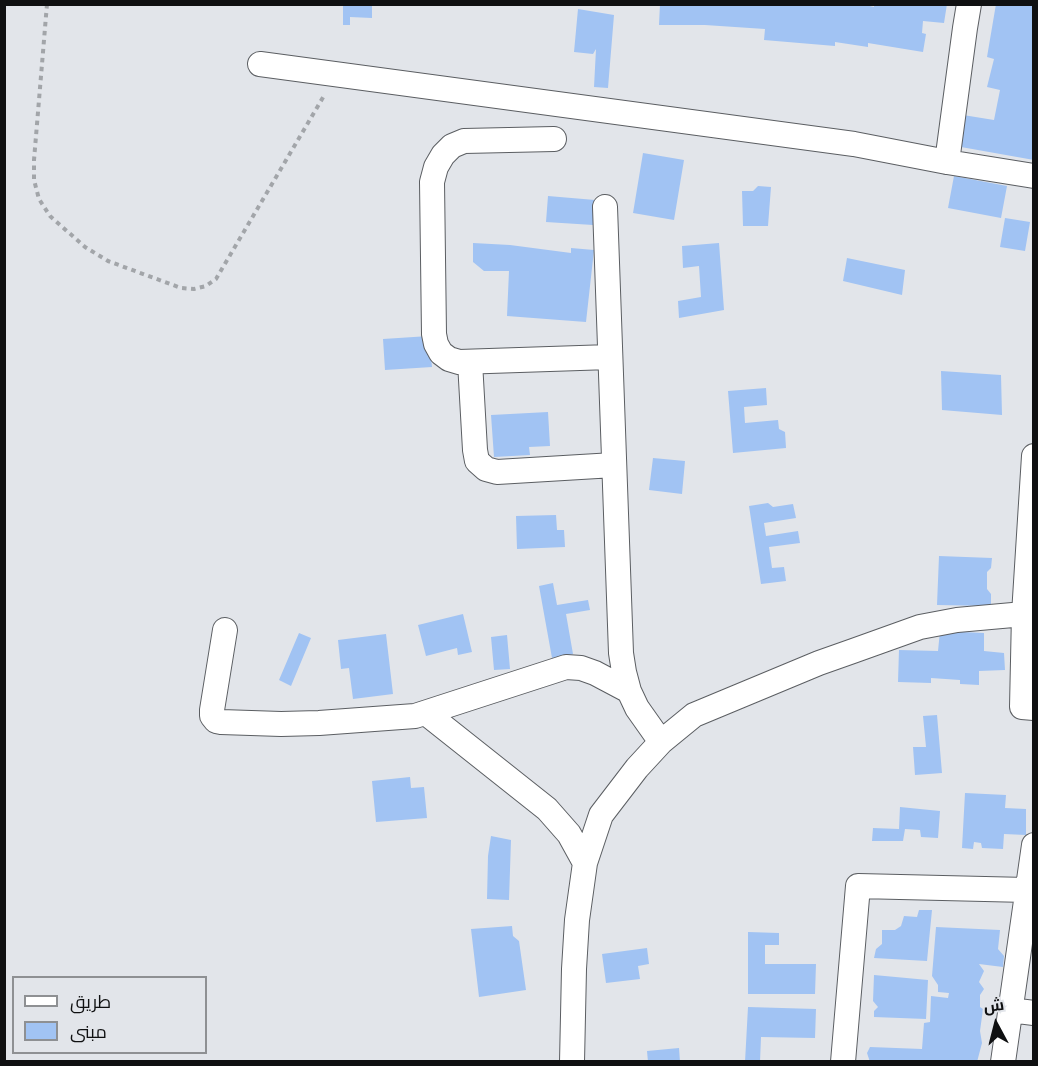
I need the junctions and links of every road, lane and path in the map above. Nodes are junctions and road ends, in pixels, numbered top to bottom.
1 (47, 4) edge
2 (969, 4) edge
3 (260, 64) dead end
4 (336, 74) junction
5 (554, 139) dead end
6 (946, 162) junction
7 (1034, 176) edge
8 (605, 207) dead end
9 (610, 357) junction
10 (470, 362) junction
11 (1034, 456) edge
12 (614, 465) junction
13 (1024, 614) junction
14 (225, 630) dead end
15 (629, 691) junction
16 (1034, 708) edge
17 (426, 713) junction
18 (661, 742) junction
19 (1033, 857) edge
20 (585, 863) junction
21 (1027, 890) junction
22 (1022, 1012) edge
23 (572, 1062) edge
24 (843, 1062) edge
25 (1004, 1062) edge

1 - 4 path
2 - 6 street
3 - 4 street
4 - 6 street
5 - 10 street
6 - 7 street
8 - 9 street
9 - 10 street
9 - 12 street
10 - 12 street
11 - 13 street
12 - 15 street
13 - 16 street
13 - 18 street
14 - 17 street
15 - 17 street
15 - 18 street
17 - 20 street
18 - 20 street
19 - 21 street
20 - 23 street
21 - 22 street
21 - 24 street
22 - 25 street

